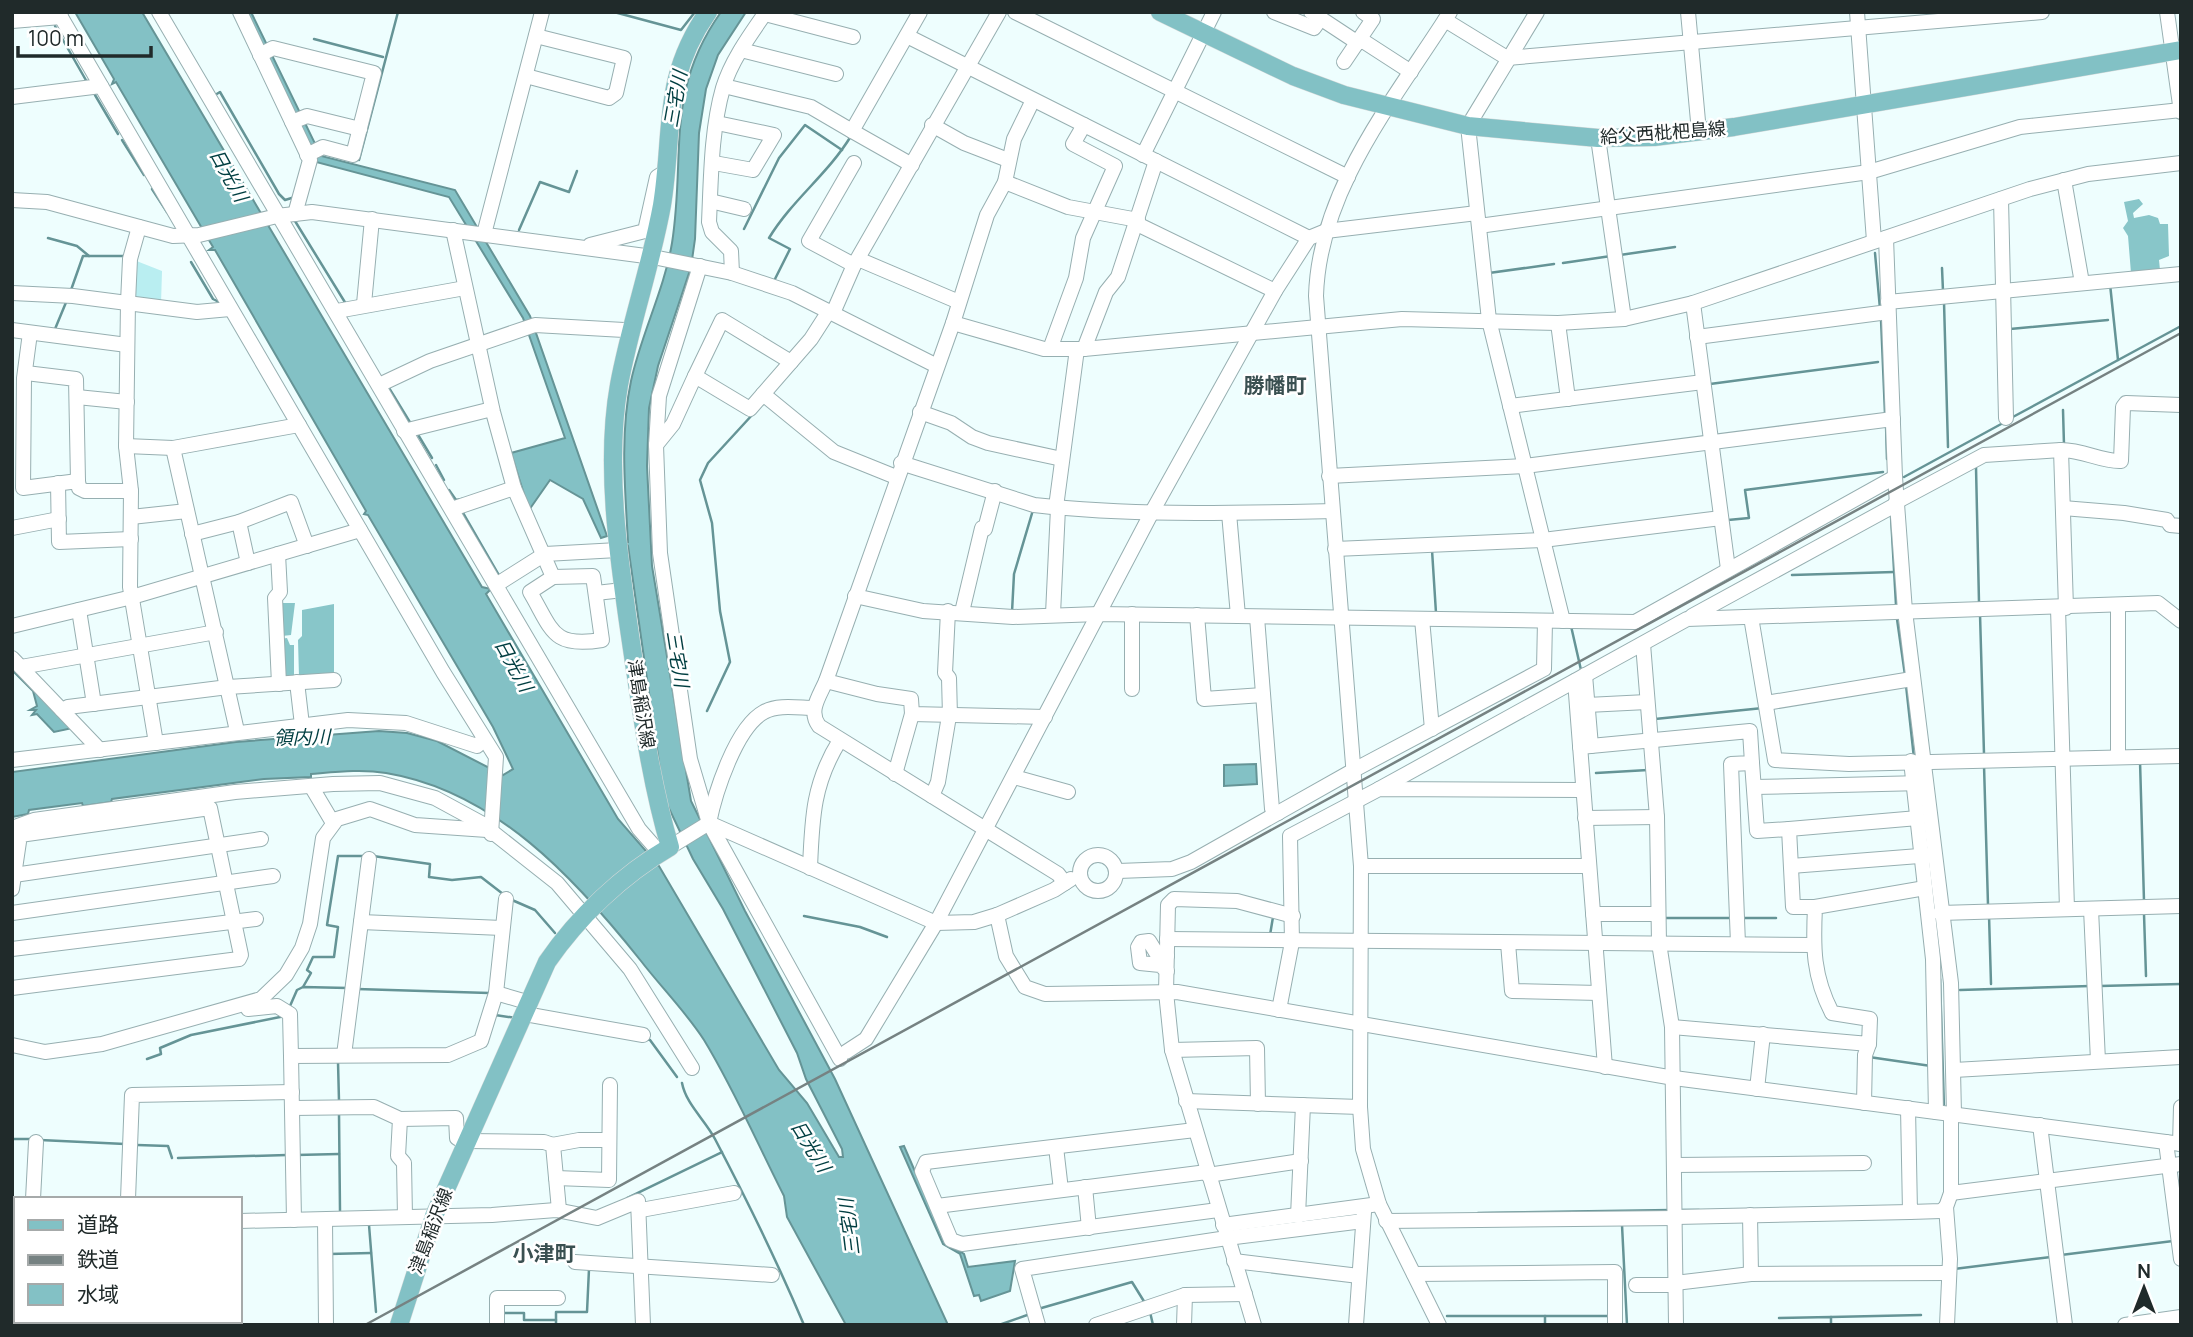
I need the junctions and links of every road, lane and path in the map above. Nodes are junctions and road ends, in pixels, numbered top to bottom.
1 (159, 12) edge
2 (542, 12) edge
3 (708, 12) edge
4 (920, 12) edge
5 (999, 12) edge
6 (1015, 12) edge
7 (1160, 12) edge
8 (1214, 12) edge
9 (1274, 12) edge
10 (1537, 12) edge
11 (1688, 12) edge
12 (1857, 12) edge
13 (2042, 12) edge
14 (2167, 12) edge
15 (765, 13) edge
16 (1371, 14) edge
17 (59, 15) edge
18 (1316, 15) edge
19 (1447, 16) edge
20 (245, 18) edge
21 (12, 21) edge
22 (1858, 30) junction
23 (1203, 34) junction
24 (536, 36) junction
25 (907, 36) junction
26 (853, 37) dead end
27 (1359, 41) junction
28 (1691, 44) junction
29 (741, 50) junction
30 (2176, 51) edge
31 (264, 52) junction
32 (1507, 58) junction
33 (1344, 62) dead end
34 (967, 66) junction
35 (1411, 72) junction
36 (836, 74) dead end
37 (526, 76) junction
38 (101, 86) junction
39 (724, 86) junction
40 (1175, 92) junction
41 (12, 97) edge
42 (1033, 100) junction
43 (1863, 105) junction
44 (1389, 108) junction
45 (2181, 111) edge
46 (297, 120) junction
47 (717, 123) junction
48 (932, 125) junction
49 (1084, 125) junction
50 (1468, 126) junction
51 (360, 129) junction
52 (852, 131) junction
53 (1699, 132) junction
54 (1598, 138) junction
55 (312, 153) junction
56 (1150, 158) junction
57 (1008, 160) junction
58 (713, 163) junction
59 (854, 163) dead end
60 (2181, 163) edge
61 (912, 165) junction
62 (665, 172) junction
63 (1869, 172) junction
64 (1348, 177) junction
65 (2064, 180) junction
66 (1005, 182) junction
67 (2001, 199) junction
68 (12, 200) edge
69 (710, 201) junction
70 (1607, 208) junction
71 (744, 209) dead end
72 (1093, 213) junction
73 (284, 215) junction
74 (372, 219) junction
75 (1478, 220) junction
76 (1137, 222) junction
77 (139, 227) junction
78 (453, 230) junction
79 (1326, 231) junction
80 (478, 234) junction
81 (194, 236) junction
82 (1309, 238) junction
83 (1880, 240) junction
84 (580, 247) junction
85 (658, 258) junction
86 (856, 262) junction
87 (697, 266) junction
88 (732, 273) junction
89 (2181, 274) edge
90 (2082, 283) junction
91 (465, 288) junction
92 (2003, 290) junction
93 (1275, 291) junction
94 (12, 293) edge
95 (128, 302) junction
96 (959, 302) junction
97 (1693, 303) junction
98 (364, 304) junction
99 (1888, 307) junction
100 (230, 309) junction
101 (337, 311) junction
102 (831, 312) junction
103 (1624, 319) junction
104 (1489, 320) junction
105 (954, 323) junction
106 (1558, 323) junction
107 (1317, 327) junction
108 (12, 330) edge
109 (624, 330) dead end
110 (30, 332) junction
111 (1252, 332) junction
112 (1697, 337) junction
113 (478, 344) junction
114 (127, 345) junction
115 (1050, 349) junction
116 (1080, 349) junction
117 (791, 362) junction
118 (937, 366) junction
119 (26, 373) junction
120 (695, 376) junction
121 (1703, 382) junction
122 (379, 385) junction
123 (76, 397) junction
124 (766, 397) junction
125 (1568, 399) junction
126 (127, 402) junction
127 (2181, 405) edge
128 (1510, 406) junction
129 (492, 409) junction
130 (920, 412) junction
131 (2006, 418) dead end
132 (1892, 419) junction
133 (299, 425) junction
134 (404, 431) junction
135 (1711, 443) junction
136 (656, 445) junction
137 (126, 446) junction
138 (173, 448) junction
139 (2061, 450) junction
140 (1062, 459) junction
141 (1525, 466) junction
142 (17, 470) edge
143 (899, 470) junction
144 (1329, 476) junction
145 (1895, 477) junction
146 (78, 481) junction
147 (58, 483) junction
148 (514, 488) junction
149 (131, 491) junction
150 (995, 491) junction
151 (1896, 503) junction
152 (1057, 508) junction
153 (2063, 508) junction
154 (452, 509) junction
155 (187, 511) junction
156 (1332, 511) junction
157 (1152, 512) junction
158 (1229, 513) junction
159 (131, 517) junction
160 (1721, 518) junction
161 (59, 519) junction
162 (239, 522) junction
163 (2181, 526) edge
164 (12, 528) edge
165 (360, 530) junction
166 (192, 534) junction
167 (131, 539) junction
168 (1543, 540) junction
169 (307, 546) junction
170 (1335, 549) junction
171 (618, 550) junction
172 (278, 554) junction
173 (545, 554) junction
174 (248, 563) junction
175 (1728, 569) junction
176 (203, 577) junction
177 (553, 577) junction
178 (496, 585) junction
179 (623, 590) junction
180 (596, 593) junction
181 (855, 596) junction
182 (132, 597) junction
183 (2118, 605) junction
184 (2062, 608) junction
185 (79, 610) junction
186 (1905, 611) junction
187 (955, 612) junction
188 (1054, 614) junction
189 (1099, 614) junction
190 (1132, 614) junction
191 (1197, 615) junction
192 (1238, 616) junction
193 (1257, 617) junction
194 (1751, 617) junction
195 (1341, 618) junction
196 (1422, 619) junction
197 (1687, 619) junction
198 (1545, 621) junction
199 (1563, 621) junction
200 (2181, 621) edge
201 (1635, 622) junction
202 (12, 626) edge
203 (216, 632) junction
204 (1644, 642) junction
205 (140, 646) junction
206 (86, 655) junction
207 (16, 663) edge
208 (1580, 678) junction
209 (1912, 679) junction
210 (334, 680) dead end
211 (826, 681) junction
212 (297, 682) junction
213 (279, 684) junction
214 (228, 687) junction
215 (1132, 689) dead end
216 (1263, 695) junction
217 (149, 697) junction
218 (1647, 702) junction
219 (1766, 703) junction
220 (94, 704) junction
221 (1587, 705) junction
222 (814, 708) junction
223 (62, 710) junction
224 (912, 714) junction
225 (950, 716) junction
226 (1045, 717) junction
227 (302, 725) junction
228 (1432, 729) junction
229 (236, 732) junction
230 (484, 740) junction
231 (840, 740) junction
232 (1650, 741) junction
233 (156, 743) junction
234 (1585, 746) junction
235 (100, 750) junction
236 (2181, 756) edge
237 (2118, 757) junction
238 (2062, 759) junction
239 (12, 760) edge
240 (1917, 762) junction
241 (1752, 763) junction
242 (1354, 770) junction
243 (895, 774) junction
244 (1014, 777) junction
245 (1919, 783) junction
246 (311, 786) junction
247 (1754, 787) junction
248 (1379, 789) junction
249 (1583, 790) junction
250 (1068, 792) dead end
251 (932, 796) junction
252 (1357, 801) junction
253 (1278, 813) junction
254 (1657, 817) junction
255 (1585, 818) junction
256 (1918, 818) junction
257 (333, 823) junction
258 (709, 823) junction
259 (15, 824) edge
260 (69, 829) junction
261 (1789, 829) junction
262 (490, 830) junction
263 (985, 830) junction
264 (1758, 831) junction
265 (1734, 838) junction
266 (261, 839) dead end
267 (217, 846) junction
268 (666, 850) junction
269 (1928, 855) junction
270 (369, 859) dead end
271 (1361, 866) junction
272 (1589, 866) junction
273 (1791, 866) junction
274 (810, 868) junction
275 (1118, 871) junction
276 (1077, 873) junction
277 (14, 874) edge
278 (273, 876) dead end
279 (225, 884) junction
280 (1060, 887) junction
281 (1925, 888) junction
282 (1087, 890) junction
283 (506, 899) dead end
284 (2181, 906) edge
285 (1815, 907) junction
286 (2067, 909) junction
287 (2091, 909) junction
288 (12, 913) edge
289 (586, 913) junction
290 (1940, 913) junction
291 (1593, 914) junction
292 (1658, 914) junction
293 (997, 915) junction
294 (1293, 916) junction
295 (256, 919) dead end
296 (234, 921) junction
297 (361, 922) junction
298 (936, 923) junction
299 (502, 928) junction
300 (1167, 939) junction
301 (1292, 942) junction
302 (1362, 942) junction
303 (1508, 943) junction
304 (1596, 943) junction
305 (1659, 943) junction
306 (1738, 944) junction
307 (1813, 945) junction
308 (12, 949) edge
309 (12, 988) edge
310 (1166, 992) junction
311 (1599, 992) junction
312 (496, 993) junction
313 (244, 1006) junction
314 (527, 1008) junction
315 (1279, 1010) junction
316 (1362, 1025) junction
317 (1672, 1027) junction
318 (1763, 1034) junction
319 (643, 1035) dead end
320 (1869, 1044) junction
321 (12, 1045) edge
322 (1172, 1050) junction
323 (344, 1055) junction
324 (291, 1056) junction
325 (2181, 1057) edge
326 (2098, 1061) junction
327 (1605, 1067) junction
328 (692, 1068) dead end
329 (1954, 1070) junction
330 (1674, 1079) junction
331 (610, 1085) dead end
332 (1758, 1089) junction
333 (292, 1092) junction
334 (1186, 1101) junction
335 (1864, 1103) junction
336 (1258, 1104) junction
337 (1303, 1105) junction
338 (1360, 1107) junction
339 (2181, 1107) edge
340 (292, 1108) junction
341 (1908, 1108) junction
342 (1946, 1113) junction
343 (400, 1119) junction
344 (2040, 1125) junction
345 (1195, 1130) junction
346 (607, 1140) junction
347 (36, 1142) dead end
348 (468, 1142) junction
349 (2176, 1144) edge
350 (552, 1145) junction
351 (1056, 1147) junction
352 (1301, 1161) junction
353 (1864, 1163) dead end
354 (1675, 1165) junction
355 (2175, 1165) edge
356 (1207, 1173) junction
357 (556, 1178) junction
358 (2047, 1179) junction
359 (1085, 1187) junction
360 (1061, 1190) junction
361 (734, 1193) dead end
362 (1951, 1193) junction
363 (33, 1197) edge
364 (128, 1197) edge
365 (937, 1206) junction
366 (1946, 1207) junction
367 (1910, 1208) junction
368 (641, 1209) junction
369 (559, 1210) junction
370 (1218, 1210) junction
371 (1369, 1211) junction
372 (1676, 1214) junction
373 (1750, 1215) junction
374 (435, 1216) junction
375 (1298, 1216) junction
376 (405, 1217) junction
377 (294, 1220) junction
378 (325, 1220) junction
379 (242, 1221) edge
380 (1386, 1221) junction
381 (1089, 1228) junction
382 (1225, 1231) junction
383 (2181, 1259) edge
384 (1234, 1261) junction
385 (575, 1262) dead end
386 (642, 1266) junction
387 (1949, 1273) junction
388 (1414, 1274) junction
389 (1751, 1274) junction
390 (772, 1275) dead end
391 (1359, 1276) junction
392 (1675, 1284) junction
393 (1636, 1285) dead end
394 (1245, 1294) junction
395 (1185, 1296) junction
396 (558, 1297) dead end
397 (2181, 1318) edge
398 (326, 1325) edge
399 (400, 1325) edge
400 (497, 1325) edge
401 (643, 1325) edge
402 (1038, 1325) edge
403 (1097, 1325) edge
404 (1184, 1325) edge
405 (1254, 1325) edge
406 (1356, 1325) edge
407 (1439, 1325) edge
408 (1615, 1325) edge
409 (1676, 1325) edge
410 (1947, 1325) edge
411 (2065, 1325) edge
412 (2125, 1325) edge

1 - 73 street
2 - 24 street
3 - 62 main road, 津島稲沢線
4 - 25 street
5 - 34 street
6 - 40 street
7 - 23 main road, 給父西枇杷島線
8 - 23 street
9 - 18 street
10 - 32 street
11 - 28 street
12 - 22 street
13 - 22 street
14 - 30 street
15 - 26 street
15 - 29 street
16 - 27 street
17 - 21 street
17 - 38 street
18 - 27 street
19 - 32 street
19 - 35 street
20 - 31 street
22 - 28 street
22 - 43 street
23 - 40 street
23 - 44 main road, 給父西枇杷島線
24 - 37 street
24 - 37 street
25 - 34 street
25 - 52 street
27 - 33 street
27 - 35 street
28 - 32 street
28 - 53 street
29 - 36 street
29 - 39 street
30 - 43 main road, 給父西枇杷島線
30 - 45 street
31 - 46 street
31 - 51 street
32 - 50 street
34 - 42 street
34 - 48 street
35 - 44 street
37 - 80 street
38 - 41 street
38 - 81 street
39 - 47 street
39 - 52 street
40 - 56 street
40 - 64 street
42 - 49 street
42 - 57 street
43 - 53 main road, 給父西枇杷島線
43 - 63 street
44 - 50 main road, 給父西枇杷島線
44 - 64 street
45 - 63 street
46 - 51 street
46 - 55 street
47 - 58 street
47 - 58 street
48 - 57 street
48 - 61 street
49 - 56 street
49 - 72 street
50 - 54 main road, 給父西枇杷島線
50 - 75 street
51 - 55 street
52 - 61 street
53 - 54 main road, 給父西枇杷島線
54 - 70 street
55 - 73 street
56 - 76 street
56 - 82 street
57 - 66 street
58 - 69 street
59 - 86 street
60 - 65 street
61 - 86 street
62 - 84 street
62 - 85 main road, 津島稲沢線
63 - 70 street
63 - 83 street
64 - 79 street
65 - 67 street
65 - 90 street
66 - 72 street
66 - 96 street
67 - 83 street
67 - 92 street
68 - 77 street
69 - 71 street
69 - 88 street
70 - 75 street
70 - 103 street
72 - 76 street
72 - 115 street
73 - 74 street
73 - 81 street
73 - 101 street
74 - 78 street
74 - 98 street
75 - 79 street
75 - 104 street
76 - 93 street
76 - 116 street
77 - 81 street
77 - 95 street
78 - 80 street
78 - 91 street
79 - 82 street
79 - 107 street
80 - 84 street
81 - 100 street
82 - 93 street
83 - 97 street
83 - 99 street
84 - 85 street
85 - 87 street
85 - 171 main road, 津島稲沢線
86 - 96 street
86 - 102 street
87 - 88 street
87 - 136 street
88 - 102 street
89 - 90 street
90 - 92 street
91 - 98 street
91 - 113 street
92 - 99 street
92 - 131 street
93 - 111 street
94 - 95 street
95 - 100 street
95 - 114 street
96 - 105 street
97 - 103 street
97 - 112 street
98 - 101 street
99 - 112 street
99 - 132 street
100 - 133 street
101 - 122 street
102 - 117 street
102 - 118 street
103 - 106 street
104 - 106 street
104 - 107 street
104 - 128 street
105 - 115 street
105 - 118 street
106 - 125 street
107 - 111 street
107 - 144 street
108 - 110 street
109 - 113 street
110 - 114 street
110 - 119 street
111 - 116 street
111 - 157 street
112 - 121 street
113 - 122 street
113 - 129 street
114 - 126 street
115 - 116 street
116 - 140 street
117 - 120 street
117 - 124 street
118 - 130 street
119 - 123 street
119 - 142 street
120 - 124 street
120 - 136 street
121 - 125 street
121 - 135 street
122 - 134 street
123 - 126 street
123 - 146 street
124 - 143 street
125 - 128 street
126 - 137 street
127 - 139 street
128 - 141 street
129 - 134 street
129 - 148 street
130 - 140 street
130 - 143 street
132 - 135 street
132 - 145 street
133 - 138 street
133 - 165 street
134 - 154 street
135 - 141 street
135 - 160 street
136 - 258 street
137 - 138 street
137 - 149 street
138 - 155 street
139 - 151 street
139 - 153 street
140 - 152 street
141 - 144 street
141 - 168 street
142 - 147 street
143 - 150 street
143 - 181 street
144 - 156 street
145 - 151 street
145 - 175 street
146 - 147 street
146 - 149 street
147 - 161 street
148 - 154 street
148 - 173 street
149 - 159 street
150 - 152 street
150 - 187 street
151 - 186 street
151 - 197 street
152 - 157 street
152 - 188 street
153 - 163 street
153 - 184 street
154 - 178 street
155 - 159 street
155 - 166 street
156 - 158 street
156 - 170 street
157 - 158 street
157 - 189 street
158 - 192 street
159 - 167 street
160 - 168 street
160 - 175 street
161 - 164 street
161 - 167 street
162 - 166 street
162 - 169 street
162 - 174 street
165 - 169 street
165 - 230 street
166 - 176 street
167 - 182 street
168 - 170 street
168 - 199 street
169 - 172 street
170 - 195 street
171 - 173 street
171 - 179 main road, 津島稲沢線
172 - 174 street
172 - 213 street
173 - 177 street
173 - 178 street
174 - 176 street
175 - 201 street
176 - 182 street
176 - 203 street
177 - 180 street
177 - 180 street
178 - 268 street
179 - 180 street
179 - 268 main road, 津島稲沢線
181 - 187 street
181 - 211 street
182 - 185 street
182 - 205 street
183 - 184 street
183 - 200 street
183 - 237 street
184 - 186 street
184 - 238 street
185 - 202 street
185 - 206 street
186 - 194 street
186 - 209 street
187 - 188 street
187 - 225 street
188 - 189 street
189 - 190 street
189 - 226 street
190 - 191 street
190 - 215 street
191 - 192 street
191 - 216 street
192 - 193 street
193 - 195 street
193 - 216 street
194 - 197 street
194 - 219 street
195 - 196 street
195 - 242 street
196 - 198 street
196 - 228 street
197 - 204 street
198 - 199 street
198 - 228 street
199 - 201 street
201 - 204 street
203 - 205 street
203 - 214 street
204 - 208 street
204 - 218 street
205 - 206 street
205 - 217 street
206 - 207 street
206 - 220 street
207 - 223 street
208 - 221 street
208 - 234 street
208 - 248 street
209 - 219 street
209 - 240 street
210 - 212 street
211 - 222 street
211 - 224 street
212 - 213 street
212 - 227 street
213 - 214 street
214 - 217 street
214 - 229 street
216 - 253 street
217 - 220 street
217 - 233 street
218 - 221 street
218 - 232 street
219 - 240 street
220 - 223 street
221 - 234 street
222 - 231 street
222 - 258 street
223 - 235 street
224 - 225 street
224 - 243 street
225 - 226 street
225 - 251 street
226 - 244 street
227 - 229 street
227 - 230 street
228 - 242 street
229 - 233 street
230 - 262 street
231 - 243 street
231 - 274 street
232 - 234 street
232 - 241 street
232 - 254 street
233 - 235 street
234 - 249 street
235 - 239 street
236 - 237 street
237 - 238 street
238 - 240 street
238 - 286 street
240 - 245 street
241 - 247 street
241 - 265 street
242 - 252 street
242 - 253 street
243 - 251 street
244 - 250 street
244 - 263 street
245 - 247 street
245 - 256 street
245 - 269 street
246 - 257 street
246 - 259 street
246 - 262 street
247 - 264 street
248 - 249 street
248 - 252 street
249 - 255 street
251 - 263 street
252 - 271 street
252 - 294 street
253 - 275 street
254 - 255 street
254 - 292 street
255 - 272 street
256 - 261 street
256 - 269 street
257 - 262 street
257 - 313 street
258 - 268 street
258 - 274 street
258 - 298 street
259 - 260 street
260 - 267 street
260 - 277 street
261 - 264 street
261 - 273 street
262 - 289 street
263 - 280 street
263 - 298 street
264 - 265 street
265 - 306 street
266 - 267 street
267 - 277 street
267 - 279 street
268 - 289 main road, 津島稲沢線
269 - 273 street
269 - 281 street
269 - 290 street
270 - 297 street
271 - 272 street
271 - 302 street
272 - 291 street
273 - 285 street
274 - 298 street
275 - 276 street
275 - 282 street
276 - 280 street
276 - 282 street
278 - 279 street
279 - 288 street
279 - 296 street
280 - 282 street
280 - 293 street
281 - 285 street
281 - 342 street
283 - 299 street
284 - 287 street
285 - 307 street
286 - 287 street
286 - 290 street
287 - 326 street
289 - 314 main road, 津島稲沢線
289 - 328 street
290 - 329 street
291 - 292 street
291 - 304 street
292 - 305 street
293 - 298 street
293 - 310 street
294 - 300 street
294 - 301 street
295 - 296 street
296 - 308 street
296 - 309 street
297 - 299 street
297 - 323 street
299 - 312 street
300 - 301 street
300 - 310 street
301 - 302 street
301 - 315 street
302 - 303 street
302 - 316 street
303 - 304 street
303 - 311 street
304 - 305 street
304 - 311 street
305 - 306 street
305 - 317 street
306 - 307 street
307 - 320 street
310 - 315 street
310 - 322 street
311 - 327 street
312 - 314 street
312 - 323 street
313 - 321 street
313 - 324 street
314 - 319 street
314 - 348 main road, 津島稲沢線
315 - 316 street
316 - 327 street
316 - 338 street
317 - 318 street
317 - 330 street
318 - 320 street
318 - 332 street
320 - 335 street
322 - 334 street
322 - 336 street
323 - 324 street
324 - 333 street
325 - 326 street
326 - 329 street
327 - 330 street
329 - 342 street
330 - 332 street
330 - 354 street
331 - 346 street
332 - 335 street
333 - 340 street
333 - 364 street
334 - 336 street
334 - 345 street
335 - 341 street
336 - 337 street
337 - 338 street
337 - 352 street
338 - 371 street
339 - 349 street
340 - 343 street
340 - 377 street
341 - 342 street
341 - 367 street
342 - 344 street
342 - 362 street
343 - 348 street
343 - 376 street
344 - 349 street
344 - 358 street
345 - 351 street
345 - 356 street
346 - 350 street
346 - 357 street
347 - 363 street
348 - 350 street
348 - 374 main road, 津島稲沢線
349 - 355 street
350 - 357 street
351 - 360 street
351 - 365 street
352 - 356 street
352 - 375 street
353 - 354 street
354 - 372 street
355 - 358 street
355 - 383 street
356 - 359 street
356 - 370 street
357 - 369 street
358 - 362 street
358 - 411 street
359 - 360 street
359 - 381 street
360 - 365 street
361 - 368 street
362 - 366 street
365 - 381 street
366 - 367 street
366 - 387 street
367 - 373 street
368 - 369 street
368 - 386 street
369 - 374 street
370 - 381 street
370 - 382 street
371 - 375 street
371 - 380 street
371 - 382 street
371 - 391 street
372 - 373 street
372 - 380 street
372 - 392 street
373 - 389 street
374 - 376 street
374 - 399 main road, 津島稲沢線
375 - 382 street
376 - 378 street
377 - 378 street
377 - 379 street
378 - 398 street
380 - 388 street
382 - 384 street
382 - 402 street
384 - 391 street
384 - 394 street
385 - 386 street
386 - 390 street
386 - 401 street
387 - 389 street
387 - 410 street
388 - 407 street
388 - 408 street
389 - 392 street
391 - 406 street
392 - 393 street
392 - 409 street
394 - 395 street
394 - 405 street
395 - 403 street
395 - 404 street
396 - 400 street
397 - 412 street

